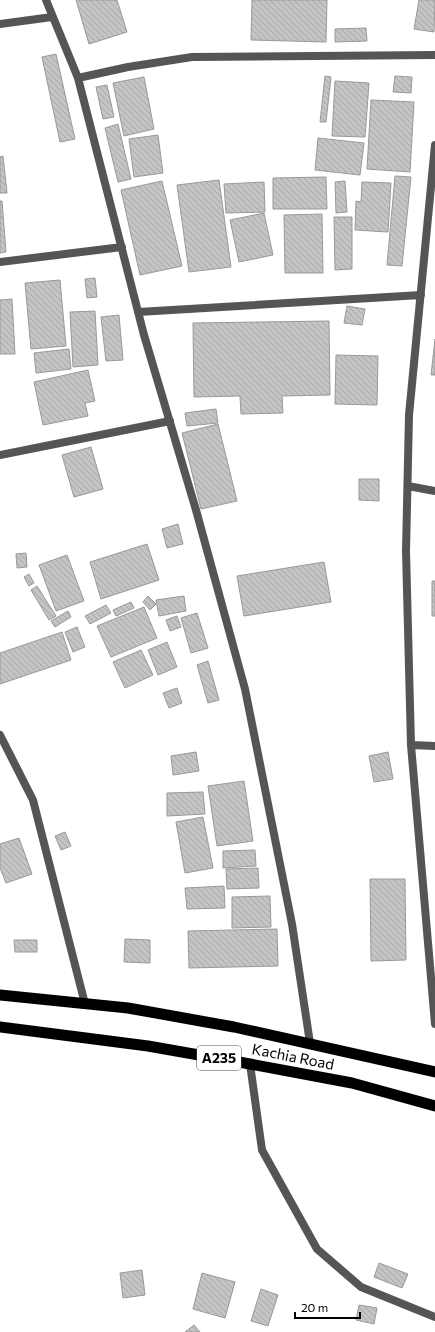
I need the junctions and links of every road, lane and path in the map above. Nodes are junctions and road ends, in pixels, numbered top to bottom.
1 (46, 0) edge
2 (52, 17) junction
3 (0, 24) edge
4 (435, 55) edge
5 (78, 78) junction
6 (435, 145) edge
7 (122, 247) junction
8 (0, 262) edge
9 (421, 295) junction
10 (138, 312) junction
11 (170, 422) junction
12 (0, 455) edge
13 (408, 486) junction
14 (435, 491) edge
15 (0, 735) edge
16 (411, 745) junction
17 (435, 746) edge
18 (0, 996) edge
19 (85, 1004) junction
20 (435, 1024) edge
21 (0, 1027) edge
22 (310, 1043) junction
23 (250, 1064) junction
24 (435, 1072) edge
25 (435, 1106) edge
26 (435, 1317) edge

1 - 2 street
2 - 3 street
2 - 5 street
4 - 5 street
5 - 7 street
6 - 9 street
7 - 8 street
7 - 10 street
9 - 10 street
9 - 13 street
10 - 11 street
11 - 12 street
11 - 22 street
13 - 14 street
13 - 16 street
15 - 19 street
16 - 17 street
16 - 20 street
18 - 19 highway, Kachia Road / A235
19 - 22 highway, Kachia Road / A235
21 - 23 highway, Kachia Road / A235
22 - 24 highway, Kachia Road / A235
23 - 25 highway, Kachia Road / A235
23 - 26 street

